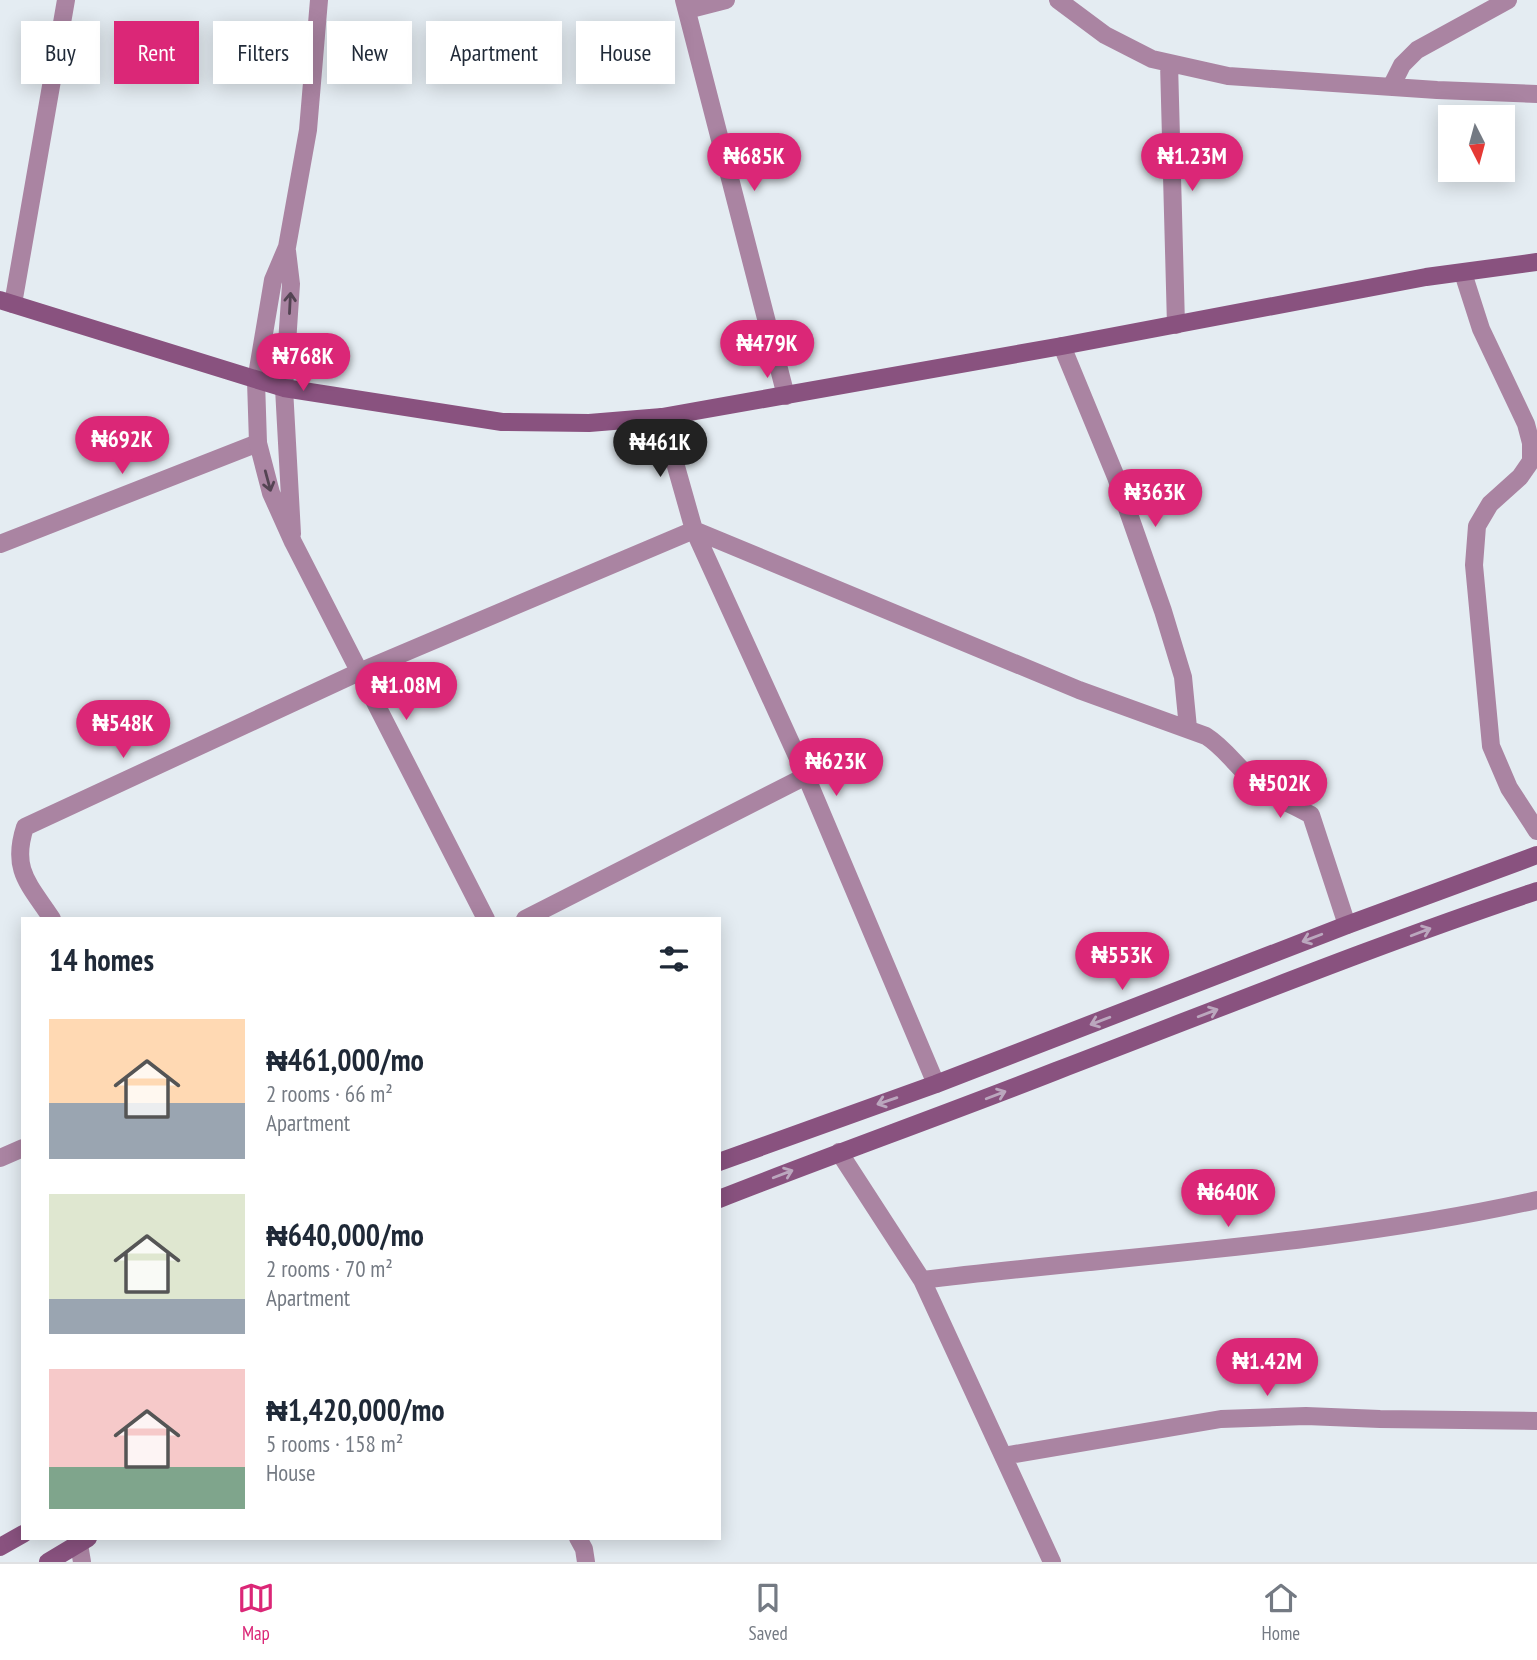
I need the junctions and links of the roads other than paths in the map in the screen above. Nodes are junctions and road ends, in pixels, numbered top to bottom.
1 (66, 0) edge
2 (319, 0) edge
3 (726, 0) edge
4 (1058, 0) edge
5 (1508, 0) edge
6 (685, 5) edge
7 (1169, 63) junction
8 (1391, 87) junction
9 (1537, 94) edge
10 (287, 247) junction
11 (1537, 262) edge
12 (1462, 273) junction
13 (6, 302) edge
14 (1176, 325) junction
15 (1062, 346) junction
16 (256, 381) junction
17 (284, 388) junction
18 (786, 396) junction
19 (662, 417) junction
20 (258, 443) junction
21 (694, 530) junction
22 (293, 542) junction
23 (0, 544) edge
24 (359, 672) junction
25 (1188, 728) junction
26 (806, 776) junction
27 (1537, 831) edge
28 (1537, 855) edge
29 (1537, 891) edge
30 (51, 917) edge
31 (485, 917) edge
32 (529, 917) edge
33 (1347, 925) junction
34 (936, 1084) junction
35 (21, 1149) edge
36 (839, 1152) junction
37 (0, 1158) edge
38 (721, 1161) edge
39 (721, 1198) edge
40 (1537, 1200) edge
41 (922, 1280) junction
42 (1537, 1421) edge
43 (1003, 1456) junction
44 (21, 1535) edge
45 (579, 1540) edge
46 (83, 1541) edge
47 (0, 1548) edge
48 (48, 1562) edge
49 (82, 1562) edge
50 (586, 1562) edge
51 (1052, 1562) edge

1 - 13 street
2 - 10 street
3 - 6 street
4 - 7 street
5 - 8 street
6 - 18 street
7 - 8 street
7 - 14 street
8 - 9 street
10 - 16 street
17 -> 10 street
11 - 12 main road
12 - 14 main road
12 - 27 street
13 - 16 main road
14 - 15 main road
15 - 18 main road
15 - 25 street
16 - 17 main road
16 - 20 street
17 - 19 main road
17 - 22 street
18 - 19 main road
19 - 21 street
20 -> 22 street
20 - 23 street
21 - 24 street
21 - 25 street
21 - 26 street
22 - 24 street
24 - 30 street
24 - 31 street
25 - 33 street
26 - 32 street
26 - 34 street
28 - 33 main road
36 -> 29 main road
33 -> 34 main road
34 -> 38 main road
35 - 37 street
39 -> 36 main road
36 - 41 street
40 - 41 street
41 - 43 street
42 - 43 street
43 - 51 street
44 - 47 main road
45 - 50 street
46 - 48 main road
46 - 49 street

